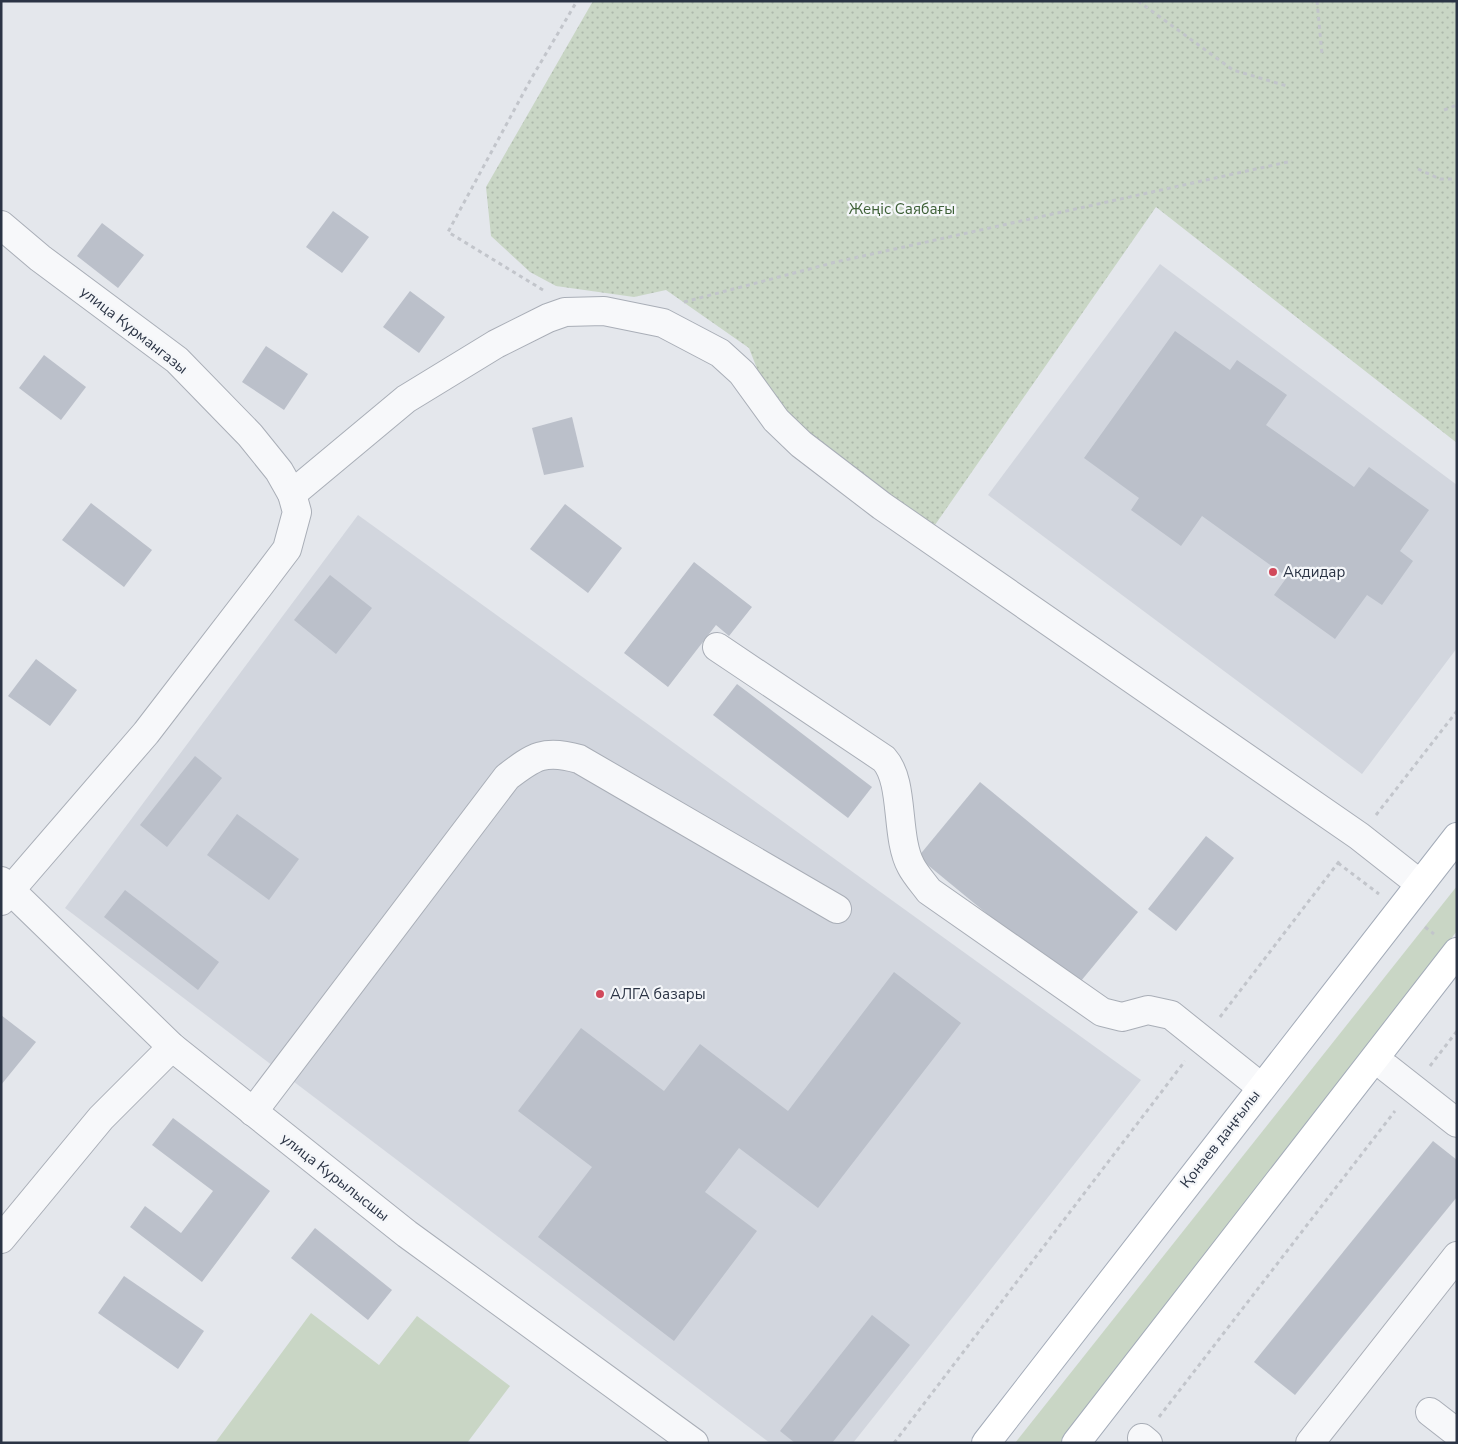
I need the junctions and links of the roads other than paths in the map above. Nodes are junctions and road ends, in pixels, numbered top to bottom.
1 (1, 225) edge
2 (292, 494) junction
3 (718, 648) dead end
4 (1457, 837) edge
5 (1420, 884) junction
6 (5, 892) edge
7 (837, 909) dead end
8 (1457, 952) edge
9 (172, 1047) junction
10 (1387, 1068) dead end
11 (1261, 1087) junction
12 (253, 1112) junction
13 (1457, 1123) edge
14 (1, 1239) edge
15 (1457, 1256) edge
16 (1430, 1412) dead end
17 (1457, 1433) edge
18 (694, 1443) edge
19 (986, 1443) edge
20 (1076, 1443) edge
21 (1310, 1443) edge

1 - 2 street, улица Курмангазы
2 - 5 street
2 - 6 street
3 - 11 street
4 - 5 main road, Қонаев даңғылы
5 - 11 main road, Қонаев даңғылы
6 - 9 street, улица Курылысшы
7 - 12 street
8 - 20 main road
9 - 12 street, улица Курылысшы
9 - 14 street
10 - 13 street
11 - 19 main road, Қонаев даңғылы
12 - 18 street, улица Курылысшы
15 - 21 street
16 - 17 street

